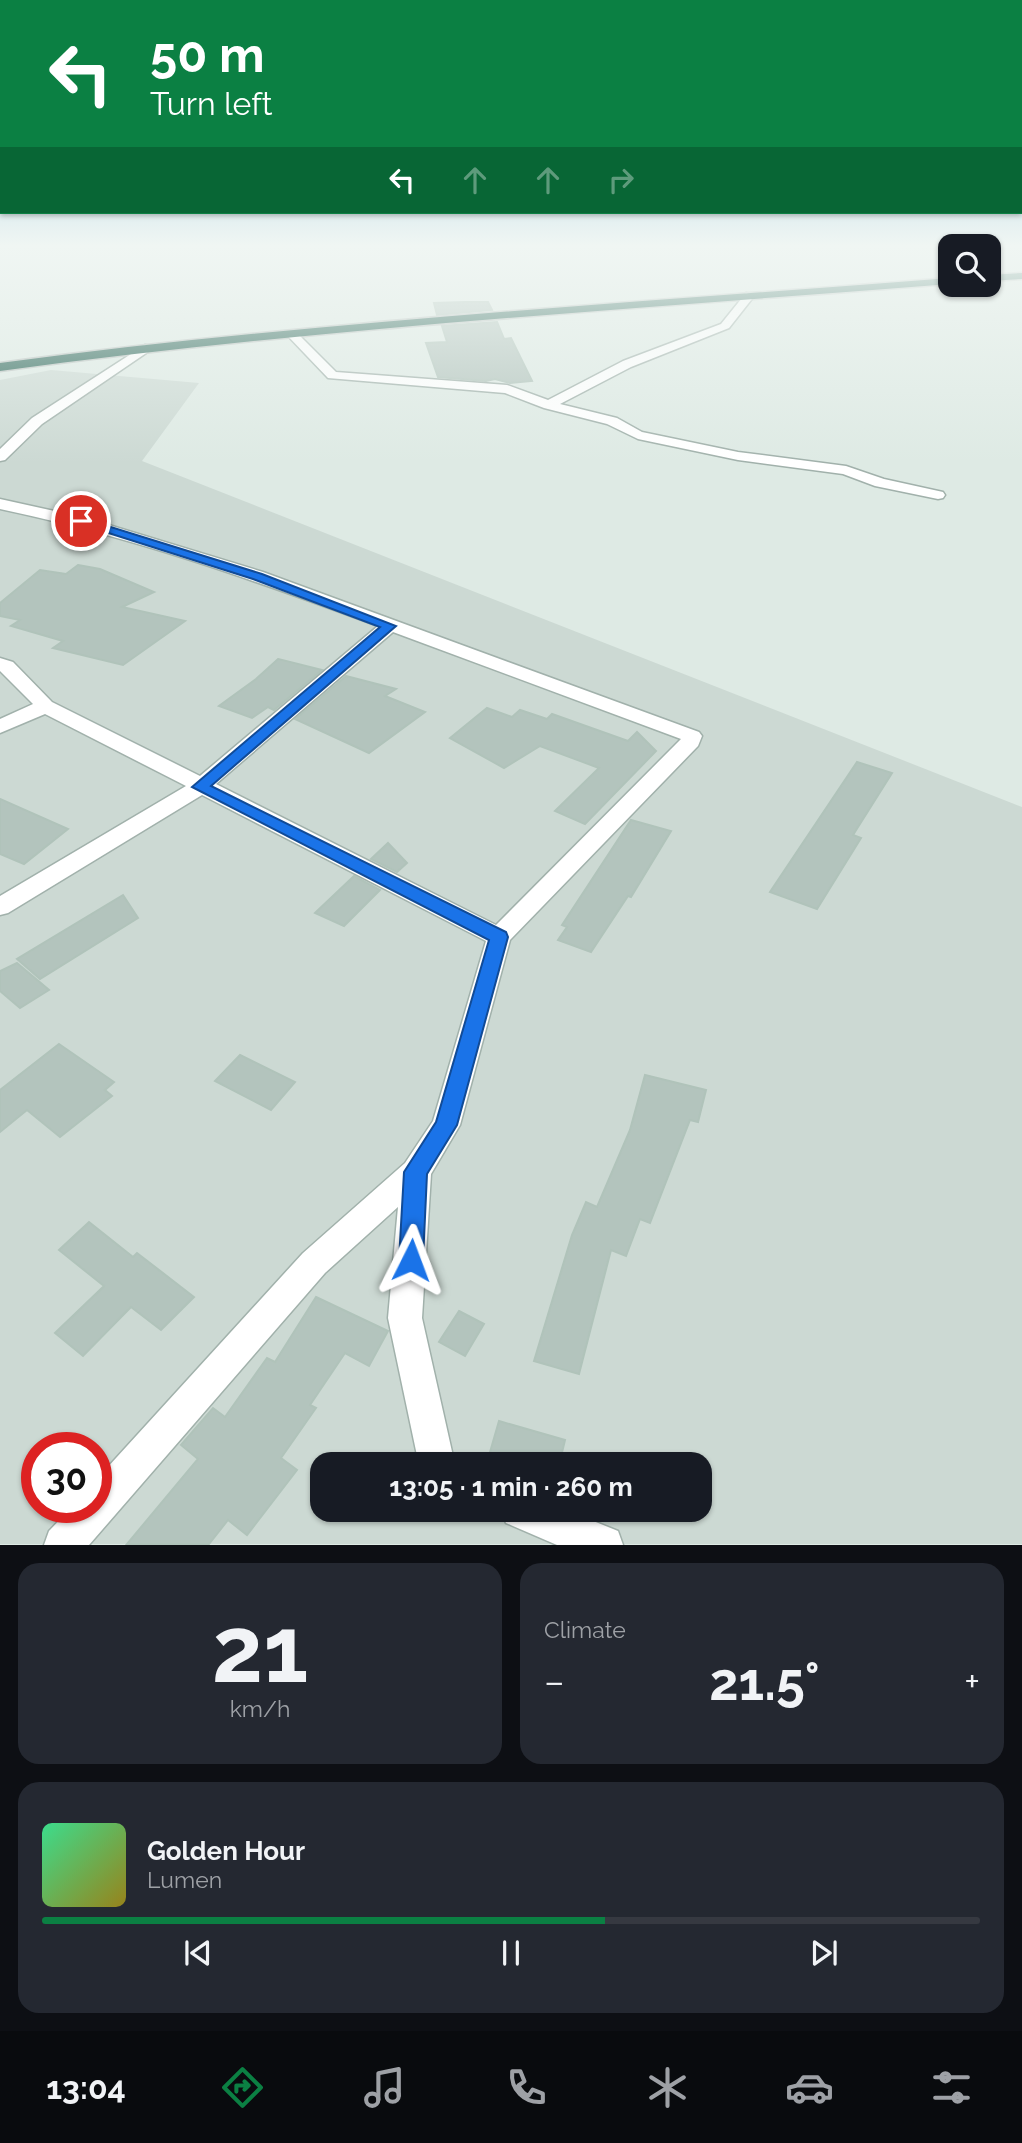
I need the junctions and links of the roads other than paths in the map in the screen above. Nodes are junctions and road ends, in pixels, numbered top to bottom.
1 (459, 319) edge
2 (730, 319) edge
3 (291, 333) junction
4 (149, 347) junction
5 (0, 368) edge
6 (549, 405) junction
7 (0, 457) edge
8 (938, 495) dead end
9 (9, 506) edge
10 (0, 521) edge
11 (389, 626) junction
12 (0, 664) edge
13 (45, 706) junction
14 (0, 727) edge
15 (200, 787) junction
16 (0, 907) edge
17 (499, 937) junction
18 (416, 1172) junction
19 (435, 1452) edge
20 (548, 1522) edge
21 (63, 1545) edge
22 (604, 1545) edge

1 - 3 highway
2 - 6 street
3 - 4 highway
3 - 6 street
4 - 5 highway
4 - 7 street
6 - 8 street
9 - 10 street
9 - 11 street
11 - 15 street
11 - 17 street
12 - 13 street
13 - 14 street
13 - 15 street
15 - 16 street
15 - 17 street
17 - 18 street
18 - 19 street
18 - 21 street
20 - 22 street

